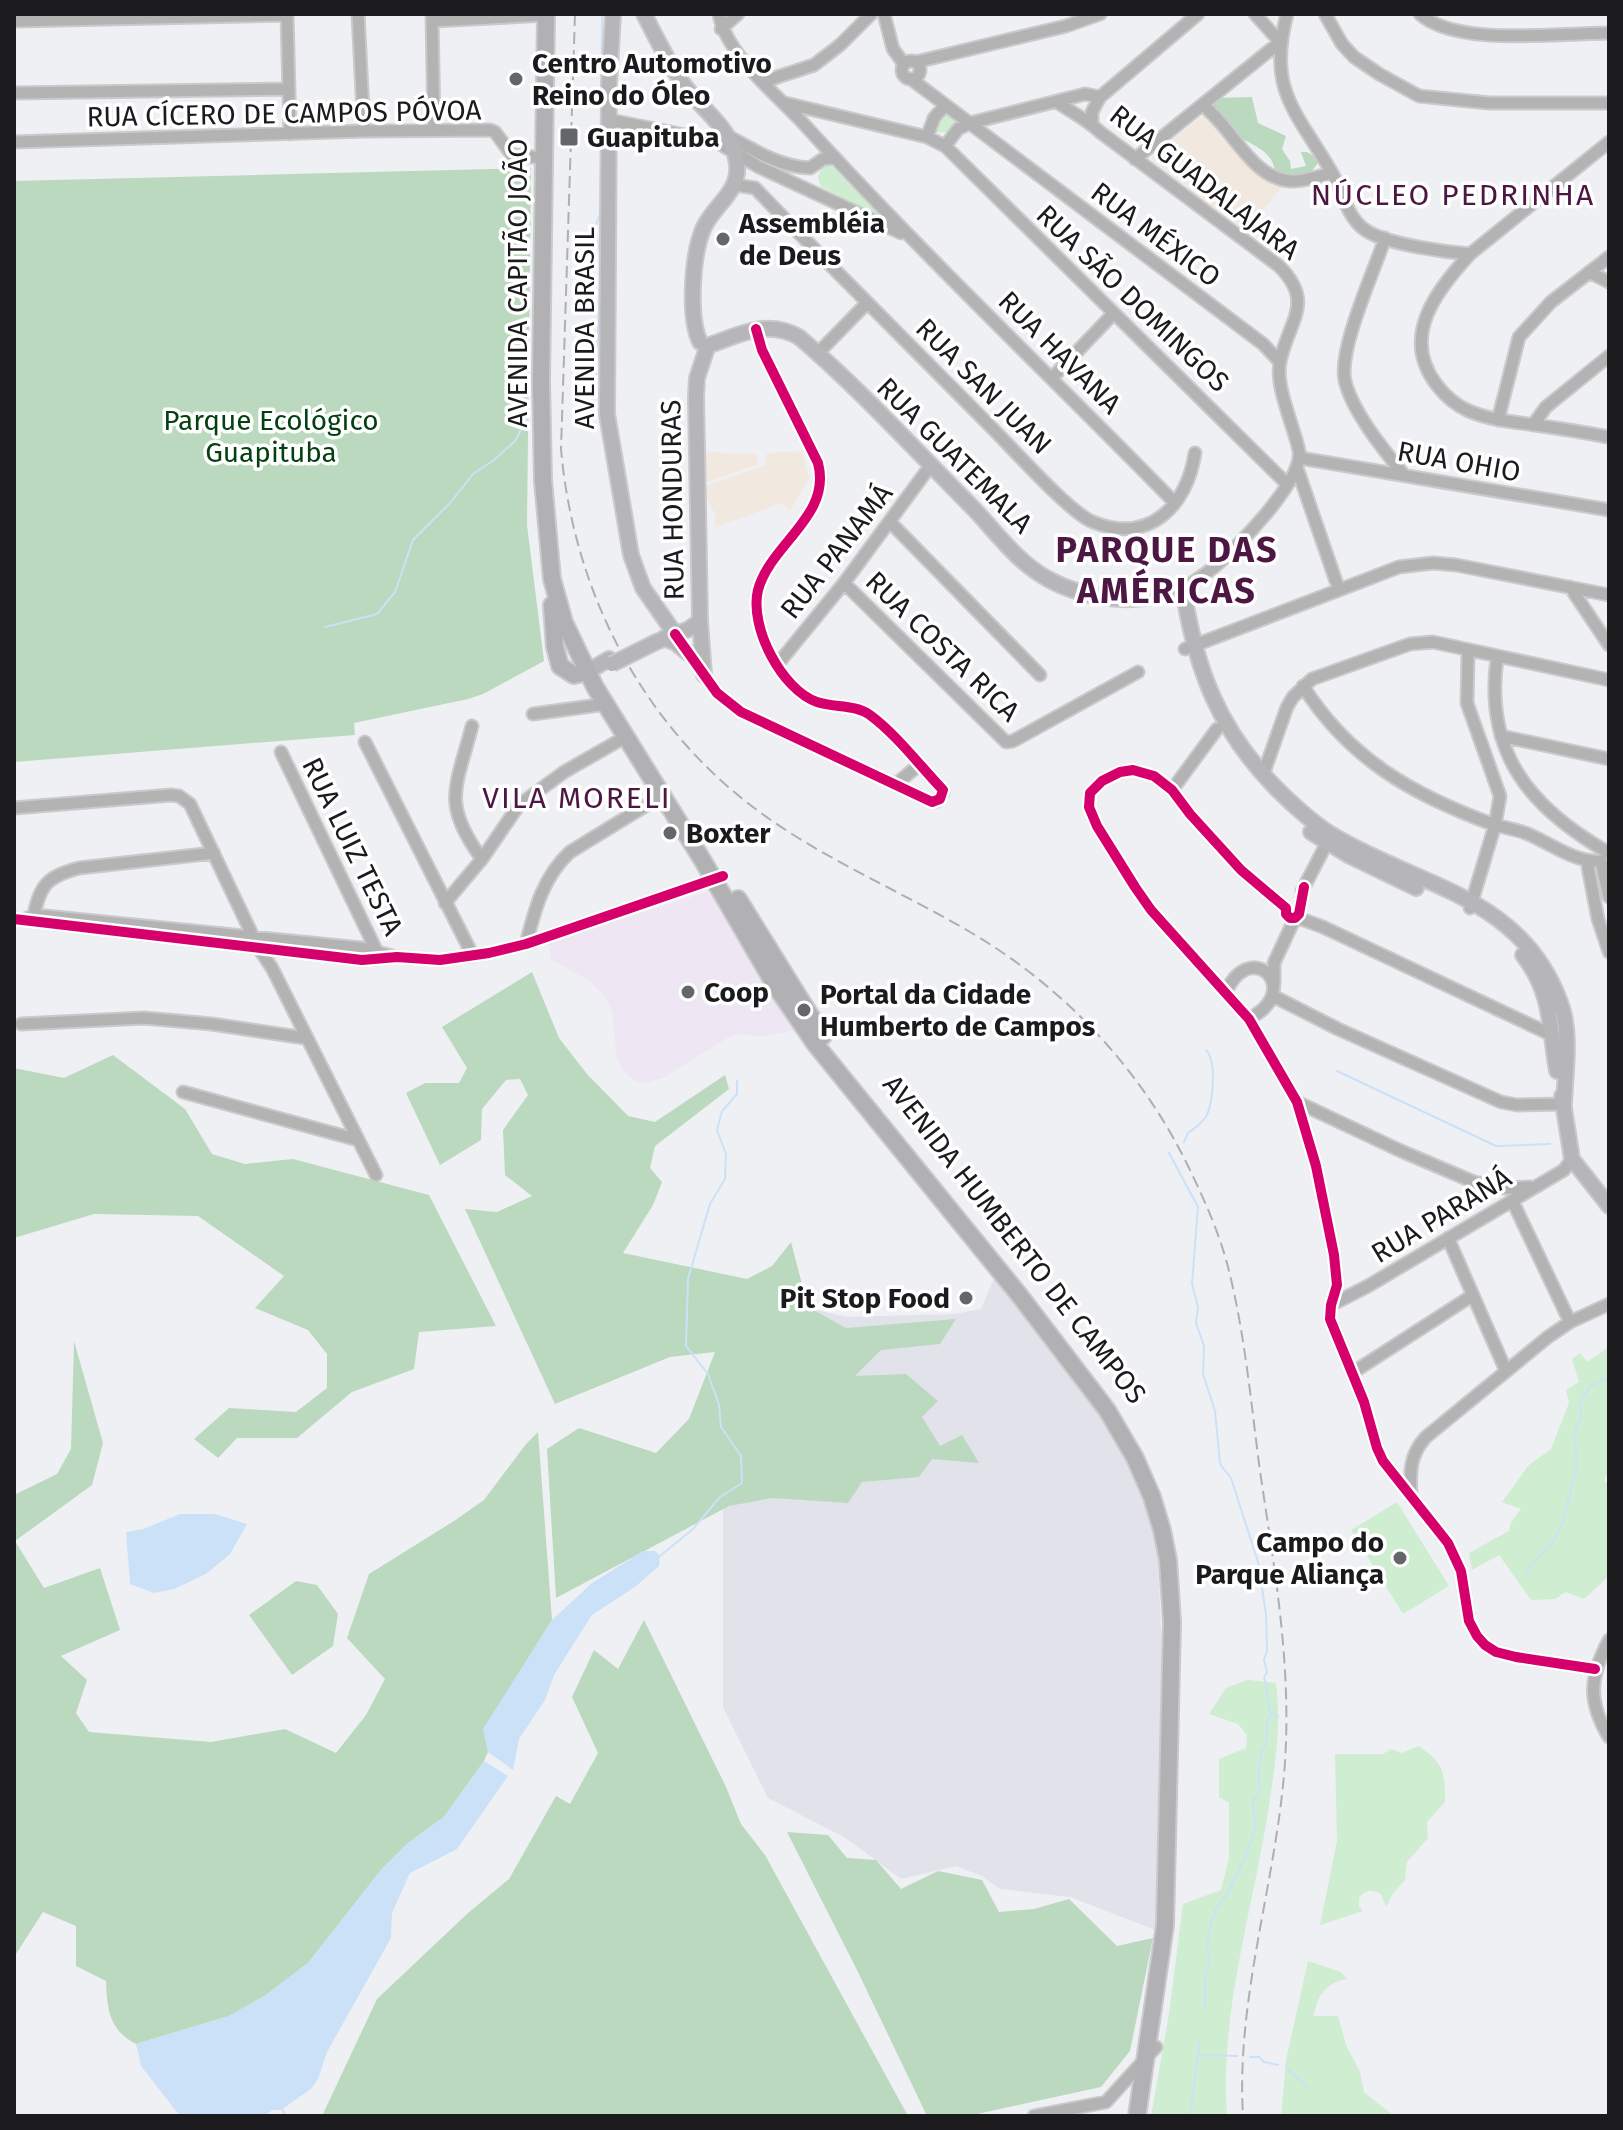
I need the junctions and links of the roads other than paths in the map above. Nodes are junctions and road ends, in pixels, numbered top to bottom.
1 (287, 14) edge
2 (358, 14) edge
3 (613, 14) edge
4 (644, 14) edge
5 (719, 14) edge
6 (738, 14) edge
7 (871, 14) edge
8 (884, 14) edge
9 (1100, 14) edge
10 (1198, 14) edge
11 (1255, 14) edge
12 (1287, 14) edge
13 (1325, 14) edge
14 (1420, 14) edge
15 (546, 15) edge
16 (433, 18) edge
17 (14, 21) edge
18 (721, 29) junction
19 (1609, 33) edge
20 (1280, 42) junction
21 (917, 76) junction
22 (765, 81) junction
23 (288, 89) junction
24 (14, 93) edge
25 (1100, 97) junction
26 (1057, 102) junction
27 (785, 103) junction
28 (1609, 103) edge
29 (945, 105) junction
30 (1202, 105) junction
31 (934, 118) junction
32 (610, 120) junction
33 (970, 123) junction
34 (1092, 123) junction
35 (434, 130) junction
36 (364, 131) junction
37 (290, 134) junction
38 (730, 137) junction
39 (927, 137) junction
40 (14, 142) edge
41 (1609, 142) edge
42 (945, 146) junction
43 (735, 154) junction
44 (827, 154) junction
45 (543, 158) junction
46 (1135, 159) junction
47 (760, 161) junction
48 (810, 168) junction
49 (1332, 173) junction
50 (736, 185) junction
51 (755, 188) junction
52 (810, 189) junction
53 (910, 237) junction
54 (1385, 238) junction
55 (1470, 254) junction
56 (1609, 257) edge
57 (1589, 272) junction
58 (1609, 282) edge
59 (867, 303) junction
60 (1113, 314) junction
61 (756, 329) junction
62 (705, 346) junction
63 (818, 353) junction
64 (1609, 356) edge
65 (1280, 362) junction
66 (1052, 378) junction
67 (1498, 420) junction
68 (1539, 425) junction
69 (1609, 437) edge
70 (1195, 453) dead end
71 (1299, 459) junction
72 (931, 465) junction
73 (1404, 475) junction
74 (1287, 484) junction
75 (1175, 503) junction
76 (1609, 510) edge
77 (890, 522) junction
78 (551, 551) junction
79 (552, 579) junction
80 (844, 583) junction
81 (1570, 587) junction
82 (1178, 590) junction
83 (1339, 590) junction
84 (1609, 595) edge
85 (569, 619) junction
86 (700, 621) junction
87 (663, 636) junction
88 (554, 637) junction
89 (1609, 645) edge
90 (1189, 647) junction
91 (1468, 651) junction
92 (688, 653) joint
93 (1497, 658) junction
94 (601, 665) junction
95 (777, 665) junction
96 (1138, 672) dead end
97 (704, 675) junction
98 (1040, 675) dead end
99 (1609, 680) edge
100 (1303, 686) junction
101 (606, 704) junction
102 (533, 714) dead end
103 (1496, 720) junction
104 (1473, 722) junction
105 (472, 726) dead end
106 (1217, 729) junction
107 (627, 736) junction
108 (1501, 736) junction
109 (365, 742) dead end
110 (281, 752) dead end
111 (1507, 754) junction
112 (1486, 758) junction
113 (1609, 759) edge
114 (919, 765) junction
115 (1263, 775) junction
116 (896, 784) junction
117 (1172, 790) junction
118 (663, 795) junction
119 (14, 808) edge
120 (1495, 825) junction
121 (1328, 839) junction
122 (214, 853) junction
123 (1606, 856) edge
124 (482, 859) junction
125 (1587, 862) junction
126 (719, 878) junction
127 (1609, 897) edge
128 (445, 903) junction
129 (1471, 905) junction
130 (1293, 911) junction
131 (26, 919) edge
132 (256, 942) junction
133 (279, 944) junction
134 (526, 944) junction
135 (1609, 952) edge
136 (379, 956) junction
137 (473, 956) junction
138 (1274, 963) junction
139 (272, 968) junction
140 (1258, 968) junction
141 (782, 983) joint
142 (1273, 990) junction
143 (1226, 992) junction
144 (1249, 1019) junction
145 (21, 1024) dead end
146 (1554, 1036) junction
147 (305, 1038) junction
148 (183, 1092) dead end
149 (1297, 1102) junction
150 (1564, 1104) junction
151 (358, 1140) junction
152 (1572, 1159) junction
153 (376, 1175) dead end
154 (1491, 1187) junction
155 (1535, 1187) junction
156 (1512, 1200) junction
157 (1609, 1206) edge
158 (1487, 1215) junction
159 (1448, 1238) junction
160 (1473, 1295) junction
161 (1609, 1304) edge
162 (1331, 1305) junction
163 (1570, 1322) junction
164 (1506, 1371) junction
165 (1352, 1373) junction
166 (1411, 1498) junction
167 (1609, 1640) edge
168 (1595, 1669) junction
169 (1609, 1737) edge
170 (1151, 2052) junction
171 (1106, 2102) junction
172 (1034, 2116) edge
173 (1103, 2116) edge
174 (1137, 2116) edge
175 (1146, 2116) edge

1 - 17 street
1 - 23 street
2 - 36 street
3 - 32 main road, AVENIDA BRASIL
4 - 38 main road
5 - 18 street
6 - 18 street
7 - 22 street
8 - 21 street
9 - 21 street
10 - 25 street
11 - 20 street
12 - 20 street
13 - 28 street
14 - 19 street
15 - 16 street
15 - 45 highway, AVENIDA CAPITÃO JOÃO
16 - 35 street
18 - 22 street, RUA HAVANA
20 - 30 street
20 - 49 street
21 - 29 street, RUA MÉXICO
21 - 31 street
22 - 27 street, RUA HAVANA
23 - 24 street
23 - 37 street
25 - 26 street
25 - 34 street
26 - 33 street
26 - 34 street, RUA GUADALAJARA
27 - 39 street, RUA SÃO DOMINGOS
27 - 44 street, RUA HAVANA
29 - 31 street
29 - 33 street, RUA MÉXICO
30 - 46 street
30 - 49 street
31 - 39 street
32 - 43 street, RUA HAVANA
32 - 87 main road, AVENIDA BRASIL
33 - 42 street
33 - 65 street, RUA MÉXICO
34 - 46 street, RUA GUADALAJARA
35 - 36 street, RUA CÍCERO DE CAMPOS PÓVOA
35 - 45 street, RUA CÍCERO DE CAMPOS PÓVOA
36 - 37 street, RUA CÍCERO DE CAMPOS PÓVOA
37 - 40 street, RUA CÍCERO DE CAMPOS PÓVOA
38 - 43 main road
38 - 47 street, RUA HAVANA
39 - 42 street, RUA SÃO DOMINGOS
41 - 55 street
42 - 60 street, RUA SÃO DOMINGOS
43 - 47 street, RUA HAVANA
43 - 50 main road
44 - 48 street
44 - 53 street, RUA HAVANA
45 - 78 highway, AVENIDA CAPITÃO JOÃO
46 - 65 street, RUA GUADALAJARA
47 - 48 street, RUA HAVANA
47 - 51 street
47 - 52 street, RUA HAVANA
48 - 52 street
49 - 54 street
50 - 51 street
50 - 62 main road, RUA HONDURAS
51 - 59 street, RUA SAN JUAN
52 - 53 street, RUA HAVANA
53 - 66 street, RUA HAVANA
54 - 55 street
54 - 73 street
55 - 67 street
56 - 57 street
57 - 58 street
57 - 67 street
59 - 63 street
59 - 75 street, RUA SAN JUAN
60 - 66 street
60 - 74 street, RUA SÃO DOMINGOS
61 - 62 main road, RUA GUATEMALA
61 - 63 main road, RUA GUATEMALA
61 - 95 street
62 - 86 main road, RUA HONDURAS
63 - 72 main road, RUA GUATEMALA
64 - 68 street
65 - 71 street
66 - 75 street, RUA HAVANA
67 - 68 street
68 - 69 street
70 - 75 street
71 - 73 street, RUA OHIO
71 - 74 street, RUA GUATEMALA
71 - 83 street
72 - 77 street, RUA PANAMÁ
72 - 82 main road, RUA GUATEMALA
73 - 76 street, RUA OHIO
74 - 82 street, RUA GUATEMALA
77 - 80 street, RUA PANAMÁ
77 - 98 street
78 - 79 highway, AVENIDA CAPITÃO JOÃO
78 - 85 highway, AVENIDA CAPITÃO JOÃO
79 - 85 highway, AVENIDA CAPITÃO JOÃO
79 - 88 highway
80 - 95 street, RUA PANAMÁ
80 - 96 street, RUA COSTA RICA
81 - 83 street
81 - 84 street
81 - 89 street
82 - 90 main road
83 - 90 street
85 - 88 highway
85 - 94 highway, AVENIDA CAPITÃO JOÃO
86 - 87 main road, RUA HONDURAS
86 - 97 main road
87 - 92 main road
87 - 94 main road, RUA HONDURAS, bridge
88 - 94 highway
90 - 106 main road
90 - 115 main road
91 - 93 street
91 - 100 street
91 - 104 street
92 - 97 street
93 - 99 street
93 - 103 street
94 - 101 highway, AVENIDA CAPITÃO JOÃO
94 - 126 highway, AVENIDA CAPITÃO JOÃO
95 - 114 street
97 - 116 street
100 - 115 street
100 - 120 street
101 - 102 street
101 - 107 highway, AVENIDA CAPITÃO JOÃO
103 - 104 street
103 - 108 street
104 - 112 street
105 - 124 street
106 - 117 street
106 - 121 main road
107 - 118 highway, AVENIDA CAPITÃO JOÃO
107 - 124 street
108 - 111 street
108 - 113 street
109 - 128 street
110 - 136 street, RUA LUIZ TESTA
111 - 112 street
111 - 123 street
112 - 120 street
114 - 116 street
114 - 116 street
115 - 121 main road
117 - 130 street
117 - 143 street
118 - 126 highway, AVENIDA CAPITÃO JOÃO
118 - 134 street
119 - 122 street
120 - 125 street
120 - 129 street
121 - 129 main road
121 - 130 street
122 - 131 street
122 - 132 street
123 - 125 street
123 - 127 street
124 - 128 street
125 - 135 street
126 - 134 street
126 - 141 highway, AVENIDA CAPITÃO JOÃO
128 - 137 street
129 - 146 main road
129 - 150 main road
130 - 138 street
130 - 146 street
131 - 132 street
132 - 133 street
132 - 139 street
133 - 136 street
133 - 139 street
134 - 137 street
136 - 137 street
138 - 140 street
138 - 142 street
139 - 147 street
140 - 142 street
140 - 143 street
141 - 170 highway, AVENIDA HUMBERTO DE CAMPOS
142 - 144 street
142 - 150 street
143 - 144 street
144 - 149 street
145 - 147 street
146 - 150 main road
147 - 151 street
148 - 151 street
149 - 154 street
149 - 162 street
150 - 152 main road
151 - 153 street
152 - 155 street, RUA PARANÁ
152 - 157 main road
154 - 155 street
154 - 158 street
155 - 156 street, RUA PARANÁ
156 - 158 street, RUA PARANÁ
156 - 163 street
158 - 159 street, RUA PARANÁ
159 - 160 street
159 - 162 street, RUA PARANÁ
160 - 164 street
160 - 165 street
161 - 163 street
162 - 165 street
163 - 164 street
164 - 166 street
165 - 166 street
166 - 168 street
167 - 168 street
168 - 169 street
170 - 171 street
170 - 174 highway, AVENIDA HUMBERTO DE CAMPOS
170 - 175 highway, AVENIDA HUMBERTO DE CAMPOS
171 - 172 street
171 - 173 street

